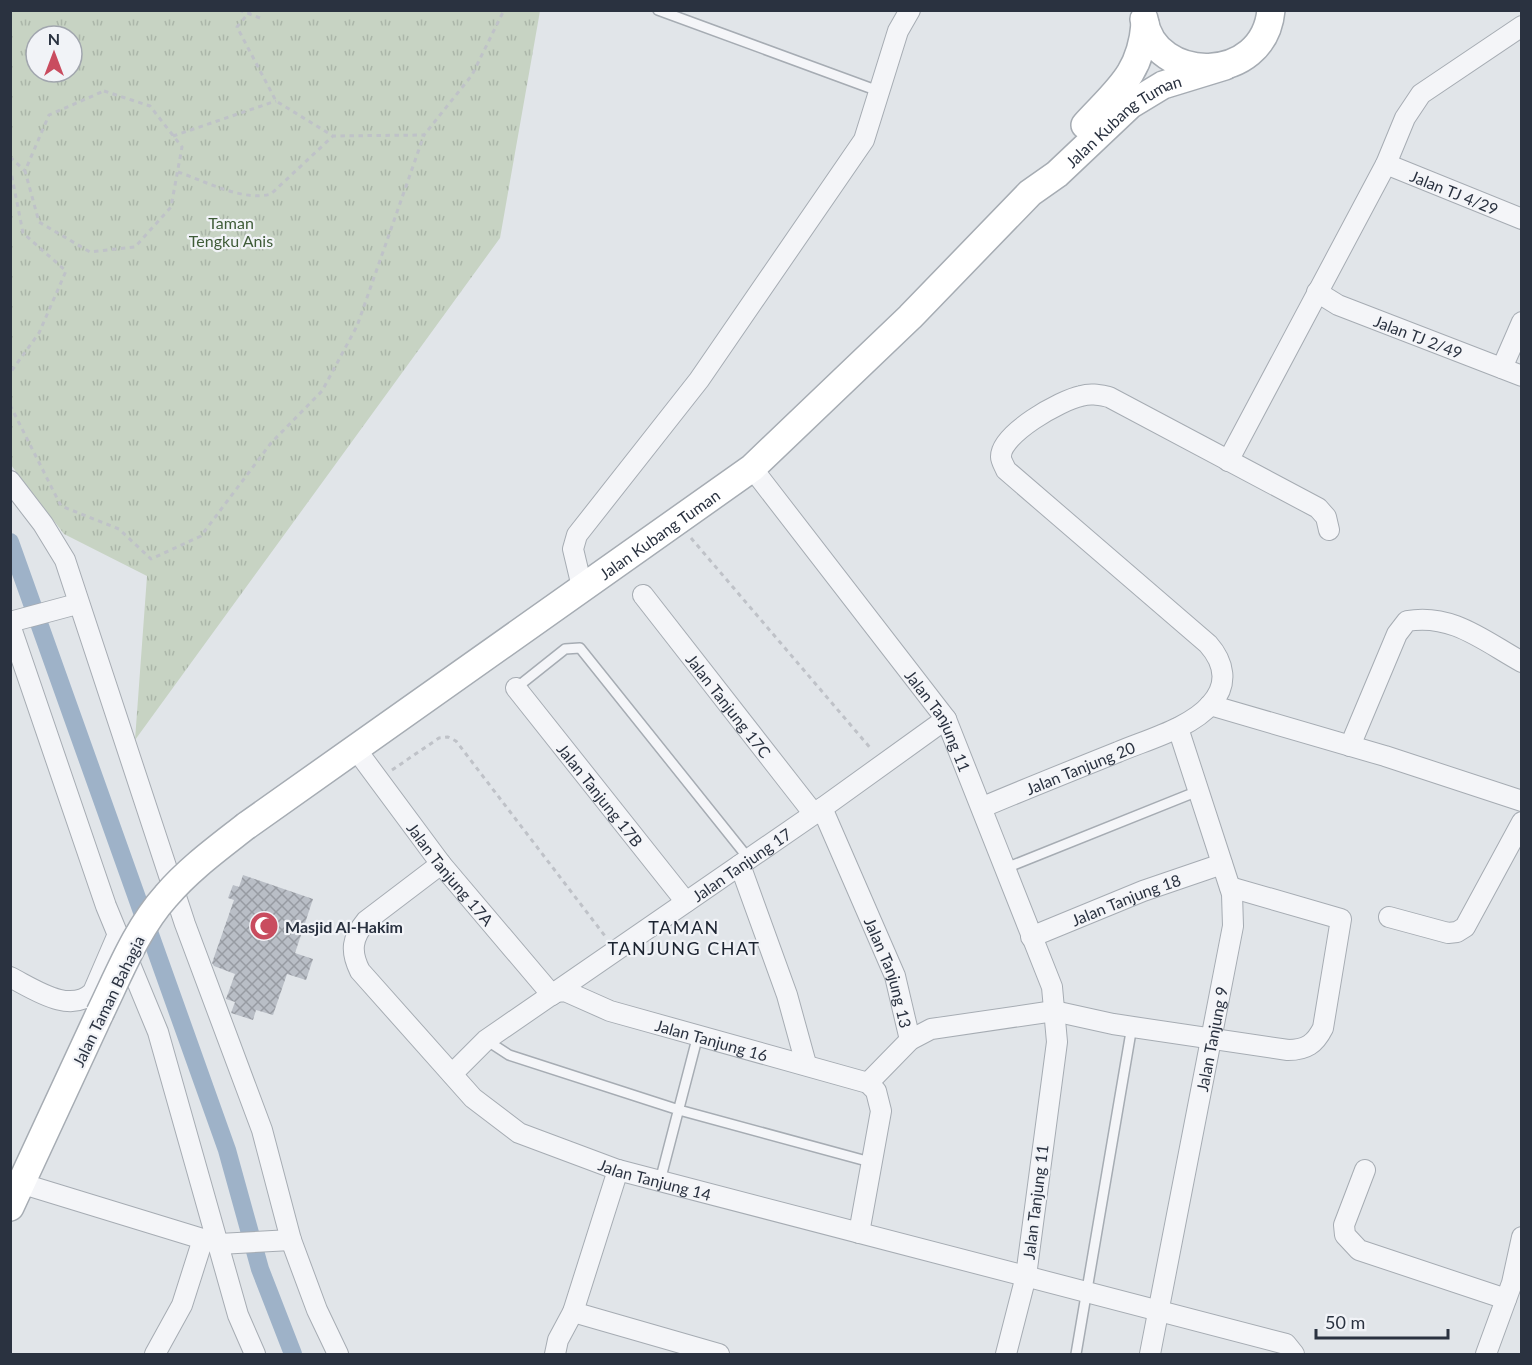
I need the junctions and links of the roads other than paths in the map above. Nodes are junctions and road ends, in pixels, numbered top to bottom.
1 (658, 10) edge
2 (910, 10) edge
3 (1271, 10) edge
4 (1144, 17) edge
5 (1521, 26) edge
6 (1225, 66) junction
7 (881, 92) junction
8 (1386, 164) junction
9 (1030, 193) junction
10 (1521, 219) edge
11 (1317, 292) junction
12 (1521, 321) edge
13 (1502, 368) junction
14 (1521, 376) edge
15 (1228, 461) junction
16 (752, 468) junction
17 (10, 481) edge
18 (1329, 530) dead end
19 (582, 587) junction
20 (643, 595) dead end
21 (76, 604) junction
22 (15, 622) edge
23 (1521, 662) edge
24 (516, 688) joint
25 (1210, 705) junction
26 (946, 718) junction
27 (1178, 728) junction
28 (1350, 746) junction
29 (355, 748) junction
30 (1198, 791) junction
31 (1521, 801) edge
32 (983, 807) junction
33 (818, 811) junction
34 (1521, 822) edge
35 (246, 826) joint
36 (744, 862) junction
37 (441, 864) junction
38 (1222, 864) junction
39 (1006, 868) junction
40 (1230, 887) junction
41 (686, 902) junction
42 (1389, 917) dead end
43 (118, 934) junction
44 (1031, 937) junction
45 (10, 977) edge
46 (554, 993) junction
47 (1054, 1011) junction
48 (1132, 1026) junction
49 (698, 1035) junction
50 (1212, 1038) junction
51 (486, 1040) junction
52 (910, 1040) junction
53 (806, 1064) junction
54 (452, 1074) junction
55 (868, 1083) junction
56 (679, 1110) junction
57 (874, 1163) junction
58 (618, 1170) junction
59 (1365, 1170) dead end
60 (660, 1181) junction
61 (14, 1190) edge
62 (859, 1233) junction
63 (1521, 1237) edge
64 (282, 1241) junction
65 (211, 1242) junction
66 (1026, 1276) junction
67 (1087, 1292) junction
68 (1506, 1299) junction
69 (1159, 1311) junction
70 (573, 1312) junction
71 (155, 1354) edge
72 (255, 1354) edge
73 (338, 1354) edge
74 (555, 1354) edge
75 (715, 1354) edge
76 (1006, 1354) edge
77 (1076, 1354) edge
78 (1150, 1354) edge
79 (1294, 1354) edge
80 (1486, 1354) edge

1 - 7 lane
2 - 7 street
3 - 6 main road, Jalan Kubang Tuman
4 - 6 main road
4 - 9 main road, Jalan Kubang Tuman
5 - 8 street
6 - 9 main road, Jalan Kubang Tuman
7 - 19 street
8 - 10 street, Jalan TJ 4/29
8 - 11 street
9 - 16 main road, Jalan Kubang Tuman
11 - 13 street, Jalan TJ 2/49
11 - 15 street
12 - 13 street
13 - 14 street, Jalan TJ 2/49
15 - 18 street
15 - 25 street
16 - 19 main road, Jalan Kubang Tuman
16 - 26 street, Jalan Tanjung 11
17 - 21 street
19 - 29 main road, Jalan Kubang Tuman
20 - 33 street, Jalan Tanjung 17C
21 - 22 street
21 - 64 street
22 - 43 street
23 - 28 street
24 - 36 lane
24 - 41 street, Jalan Tanjung 17B
25 - 27 street, Jalan Tanjung 20
25 - 28 street
26 - 32 street, Jalan Tanjung 11
26 - 33 street, Jalan Tanjung 17
27 - 30 street, Jalan Tanjung 9
27 - 32 street, Jalan Tanjung 20
28 - 31 street
29 - 35 main road, Jalan Kubang Tuman
29 - 37 street, Jalan Tanjung 17A
30 - 38 street, Jalan Tanjung 9
30 - 39 lane
32 - 39 street, Jalan Tanjung 11
33 - 36 street, Jalan Tanjung 17
33 - 52 street, Jalan Tanjung 13
34 - 42 street
35 - 61 main road, Jalan Taman Bahagia, bridge
36 - 41 street, Jalan Tanjung 17
36 - 53 street
37 - 46 street, Jalan Tanjung 17A
37 - 54 street, Jalan Tanjung 14
38 - 40 street, Jalan Tanjung 9
38 - 44 street, Jalan Tanjung 18
39 - 44 street, Jalan Tanjung 11
40 - 50 street, Jalan Tanjung 9
40 - 50 street
41 - 46 street, Jalan Tanjung 17
43 - 45 street
43 - 65 street
44 - 47 street, Jalan Tanjung 11
46 - 49 street, Jalan Tanjung 16
46 - 51 street, Jalan Tanjung 17
47 - 48 street
47 - 52 street
47 - 66 street, Jalan Tanjung 11
48 - 50 street
48 - 67 lane
49 - 53 street, Jalan Tanjung 16
49 - 56 lane
50 - 69 street, Jalan Tanjung 9
51 - 54 street, Jalan Tanjung 17
51 - 56 lane
52 - 55 street, Jalan Tanjung 13
53 - 55 street, Jalan Tanjung 16
54 - 58 street, Jalan Tanjung 14
55 - 57 street
56 - 57 lane
56 - 60 lane
57 - 62 street
58 - 60 street, Jalan Tanjung 14
58 - 70 street
59 - 68 street
60 - 62 street, Jalan Tanjung 14
61 - 65 street
62 - 66 street, Jalan Tanjung 14
63 - 68 street
64 - 65 street
64 - 73 street
65 - 71 street
65 - 72 street
66 - 67 street, Jalan Tanjung 14
66 - 76 street, Jalan Tanjung 11
67 - 69 street, Jalan Tanjung 14
67 - 77 lane
68 - 80 street
69 - 78 street, Jalan Tanjung 9
69 - 79 street, Jalan Tanjung 14
70 - 74 street
70 - 75 street

